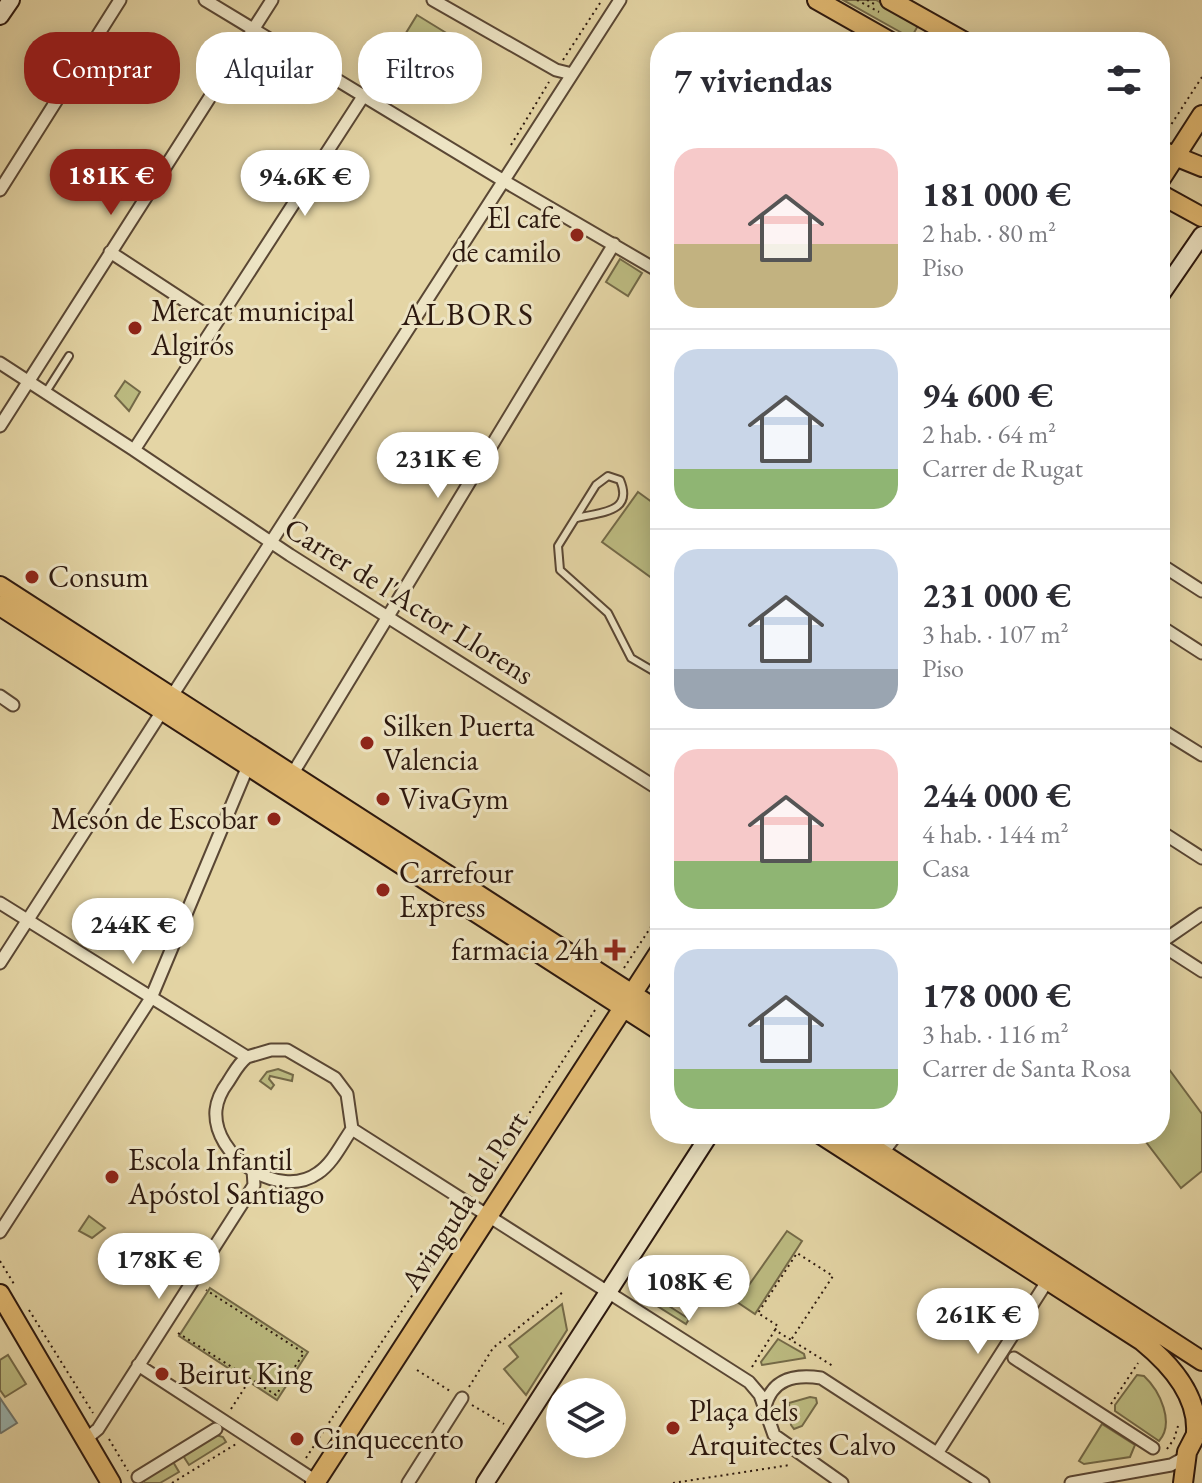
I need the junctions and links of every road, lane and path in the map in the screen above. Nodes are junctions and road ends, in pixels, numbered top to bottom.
1 (11, 0) edge
2 (120, 0) edge
3 (205, 0) edge
4 (272, 0) edge
5 (433, 0) edge
6 (602, 0) edge
7 (620, 0) edge
8 (817, 0) edge
9 (890, 0) edge
10 (0, 16) edge
11 (253, 29) junction
12 (873, 32) edge
13 (947, 32) edge
14 (556, 70) junction
15 (572, 74) junction
16 (1202, 77) edge
17 (358, 91) edge
18 (358, 104) edge
19 (379, 104) edge
20 (1202, 115) edge
21 (1170, 127) edge
22 (1170, 151) edge
23 (509, 153) dead end
24 (1170, 154) edge
25 (1202, 167) edge
26 (504, 181) junction
27 (0, 190) edge
28 (1170, 199) edge
29 (1202, 217) edge
30 (1202, 235) edge
31 (614, 244) junction
32 (110, 252) junction
33 (650, 266) edge
34 (1170, 281) edge
35 (217, 322) junction
36 (69, 356) dead end
37 (0, 363) edge
38 (28, 381) junction
39 (46, 392) junction
40 (0, 426) edge
41 (134, 450) junction
42 (577, 518) junction
43 (271, 542) junction
44 (1170, 570) edge
45 (0, 586) edge
46 (1202, 591) edge
47 (0, 606) edge
48 (388, 615) junction
49 (1170, 632) edge
50 (1202, 653) edge
51 (650, 669) edge
52 (0, 696) edge
53 (166, 704) junction
54 (13, 705) dead end
55 (1170, 735) edge
56 (1202, 755) edge
57 (248, 766) junction
58 (293, 773) junction
59 (650, 784) edge
60 (1170, 837) edge
61 (1202, 858) edge
62 (0, 903) edge
63 (1202, 914) edge
64 (26, 921) junction
65 (650, 928) edge
66 (1170, 936) edge
67 (1170, 950) edge
68 (0, 963) edge
69 (615, 963) dead end
70 (650, 967) edge
71 (1202, 971) edge
72 (151, 998) junction
73 (628, 1001) junction
74 (587, 1004) dead end
75 (650, 1009) edge
76 (650, 1022) edge
77 (247, 1057) junction
78 (352, 1129) junction
79 (704, 1144) edge
80 (836, 1144) edge
81 (867, 1144) edge
82 (890, 1144) edge
83 (882, 1154) junction
84 (253, 1170) junction
85 (476, 1197) dead end
86 (469, 1208) dead end
87 (488, 1216) junction
88 (0, 1232) edge
89 (0, 1261) edge
90 (1048, 1280) junction
91 (206, 1290) dead end
92 (8, 1291) edge
93 (563, 1292) dead end
94 (609, 1293) junction
95 (24, 1302) dead end
96 (775, 1330) junction
97 (178, 1333) dead end
98 (791, 1340) junction
99 (1014, 1358) dead end
100 (1202, 1361) edge
101 (1138, 1363) dead end
102 (138, 1365) junction
103 (833, 1366) dead end
104 (752, 1368) dead end
105 (250, 1379) junction
106 (462, 1398) joint
107 (765, 1408) junction
108 (231, 1410) dead end
109 (1104, 1415) junction
110 (97, 1420) dead end
111 (1194, 1425) edge
112 (216, 1429) dead end
113 (105, 1433) dead end
114 (86, 1439) junction
115 (238, 1443) dead end
116 (1158, 1450) joint
117 (938, 1452) junction
118 (1187, 1452) junction
119 (790, 1465) dead end
120 (301, 1466) dead end
121 (133, 1474) joint
122 (316, 1482) edge
123 (111, 1483) edge
124 (172, 1483) edge
125 (408, 1483) edge
126 (485, 1483) edge
127 (673, 1483) edge
128 (842, 1483) edge
129 (983, 1483) edge
130 (1071, 1483) edge
131 (1183, 1483) edge

1 - 10 street
2 - 27 street
3 - 11 street
4 - 11 street
5 - 14 street
6 - 14 path
7 - 15 street
8 - 12 main road
9 - 13 main road
11 - 17 street
11 - 32 street
14 - 15 street
14 - 23 path
15 - 26 street
16 - 21 path
18 - 35 street
19 - 26 street
20 - 22 main road
24 - 25 main road
26 - 31 street
26 - 43 street
28 - 29 main road
30 - 34 street
31 - 33 street
31 - 48 street
32 - 35 street
32 - 38 street
35 - 41 street
36 - 39 lane
37 - 38 street, Carrer de l'Actor Llorens
38 - 39 street, Carrer de l'Actor Llorens
38 - 40 street
39 - 41 street, Carrer de l'Actor Llorens
41 - 43 street, Carrer de l'Actor Llorens
42 - 42 lane
42 - 51 lane
43 - 48 street, Carrer de l'Actor Llorens
43 - 53 street
44 - 46 street
45 - 53 main road
47 - 53 main road
48 - 58 street
48 - 59 street, Carrer de l'Actor Llorens
49 - 50 street
52 - 54 street
53 - 57 main road
53 - 58 main road
53 - 64 street
55 - 56 street
57 - 72 street
57 - 73 main road
58 - 73 main road
60 - 61 street
62 - 64 street
63 - 66 street
64 - 68 street
64 - 72 street
65 - 69 path
67 - 71 street
70 - 73 main road, Avinguda del Port
72 - 77 street
72 - 88 street
73 - 75 main road
73 - 76 main road
73 - 87 main road, Avinguda del Port
74 - 85 path
77 - 78 street
77 - 84 street
78 - 84 street
78 - 87 street
79 - 94 street
80 - 90 main road
81 - 83 main road
82 - 83 street
83 - 100 main road
84 - 102 street
86 - 120 path
87 - 94 street
87 - 122 main road, Avinguda del Port
89 - 92 path
90 - 111 main road
90 - 117 street
91 - 105 path
92 - 114 main road
93 - 106 path
94 - 107 street
94 - 126 street
95 - 110 path
96 - 98 path
96 - 98 path
96 - 104 path
97 - 105 path
98 - 103 path
99 - 109 street
101 - 109 path
102 - 114 street
102 - 122 street
105 - 108 path
106 - 125 street
107 - 117 street
107 - 128 street
109 - 116 street
111 - 116 path
111 - 118 main road
112 - 121 street
113 - 121 path
114 - 123 main road
115 - 124 path
117 - 129 street
118 - 130 street
118 - 131 main road
119 - 127 path

